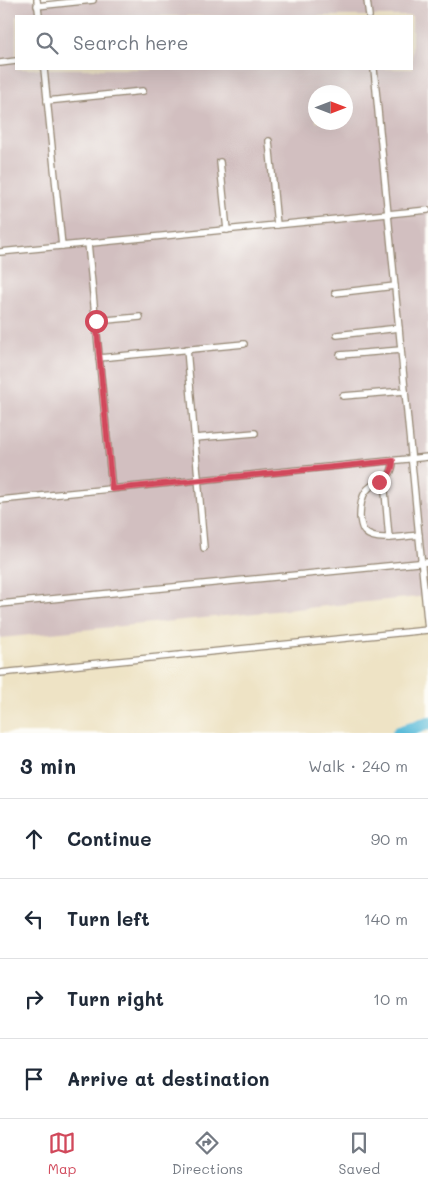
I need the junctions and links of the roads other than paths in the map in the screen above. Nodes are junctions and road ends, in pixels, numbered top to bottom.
1 (93, 0) edge
2 (367, 0) edge
3 (37, 3) edge
4 (369, 15) edge
5 (15, 61) edge
6 (0, 63) edge
7 (44, 70) edge
8 (374, 70) edge
9 (143, 91) dead end
10 (47, 100) junction
11 (269, 140) dead end
12 (220, 162) dead end
13 (428, 210) edge
14 (388, 214) junction
15 (277, 225) junction
16 (227, 230) junction
17 (88, 243) junction
18 (62, 246) junction
19 (0, 252) edge
20 (395, 286) junction
21 (335, 293) dead end
22 (140, 317) dead end
23 (96, 321) junction
24 (399, 328) junction
25 (337, 335) dead end
26 (244, 344) dead end
27 (187, 349) junction
28 (401, 350) junction
29 (340, 355) dead end
30 (99, 358) junction
31 (405, 391) junction
32 (343, 396) dead end
33 (255, 433) dead end
34 (195, 438) junction
35 (428, 457) edge
36 (411, 459) junction
37 (393, 461) junction
38 (198, 480) junction
39 (384, 480) junction
40 (112, 489) junction
41 (0, 500) edge
42 (419, 535) junction
43 (389, 538) junction
44 (204, 548) dead end
45 (425, 562) edge
46 (0, 604) edge
47 (428, 630) edge
48 (0, 673) edge

1 - 3 lane
2 - 4 lane
5 - 6 lane
7 - 10 lane
8 - 14 lane
9 - 10 lane
10 - 18 lane
11 - 15 lane
12 - 16 lane
13 - 14 lane
14 - 15 lane
14 - 20 lane
15 - 16 lane
16 - 17 lane
17 - 18 lane
17 - 23 lane
18 - 19 lane
20 - 21 lane
20 - 24 lane
22 - 23 lane
23 - 30 lane
24 - 25 lane
24 - 28 lane
26 - 27 lane
27 - 30 lane
27 - 34 lane
28 - 29 lane
28 - 31 lane
30 - 40 lane
31 - 32 lane
31 - 36 lane
33 - 34 lane
34 - 38 lane
35 - 36 lane
36 - 37 lane
36 - 42 lane
37 - 38 lane
37 - 39 lane
38 - 40 lane
38 - 44 lane
39 - 43 lane
39 - 43 lane
40 - 41 lane
42 - 43 lane
42 - 45 lane
45 - 46 lane
45 - 47 lane
47 - 48 lane

